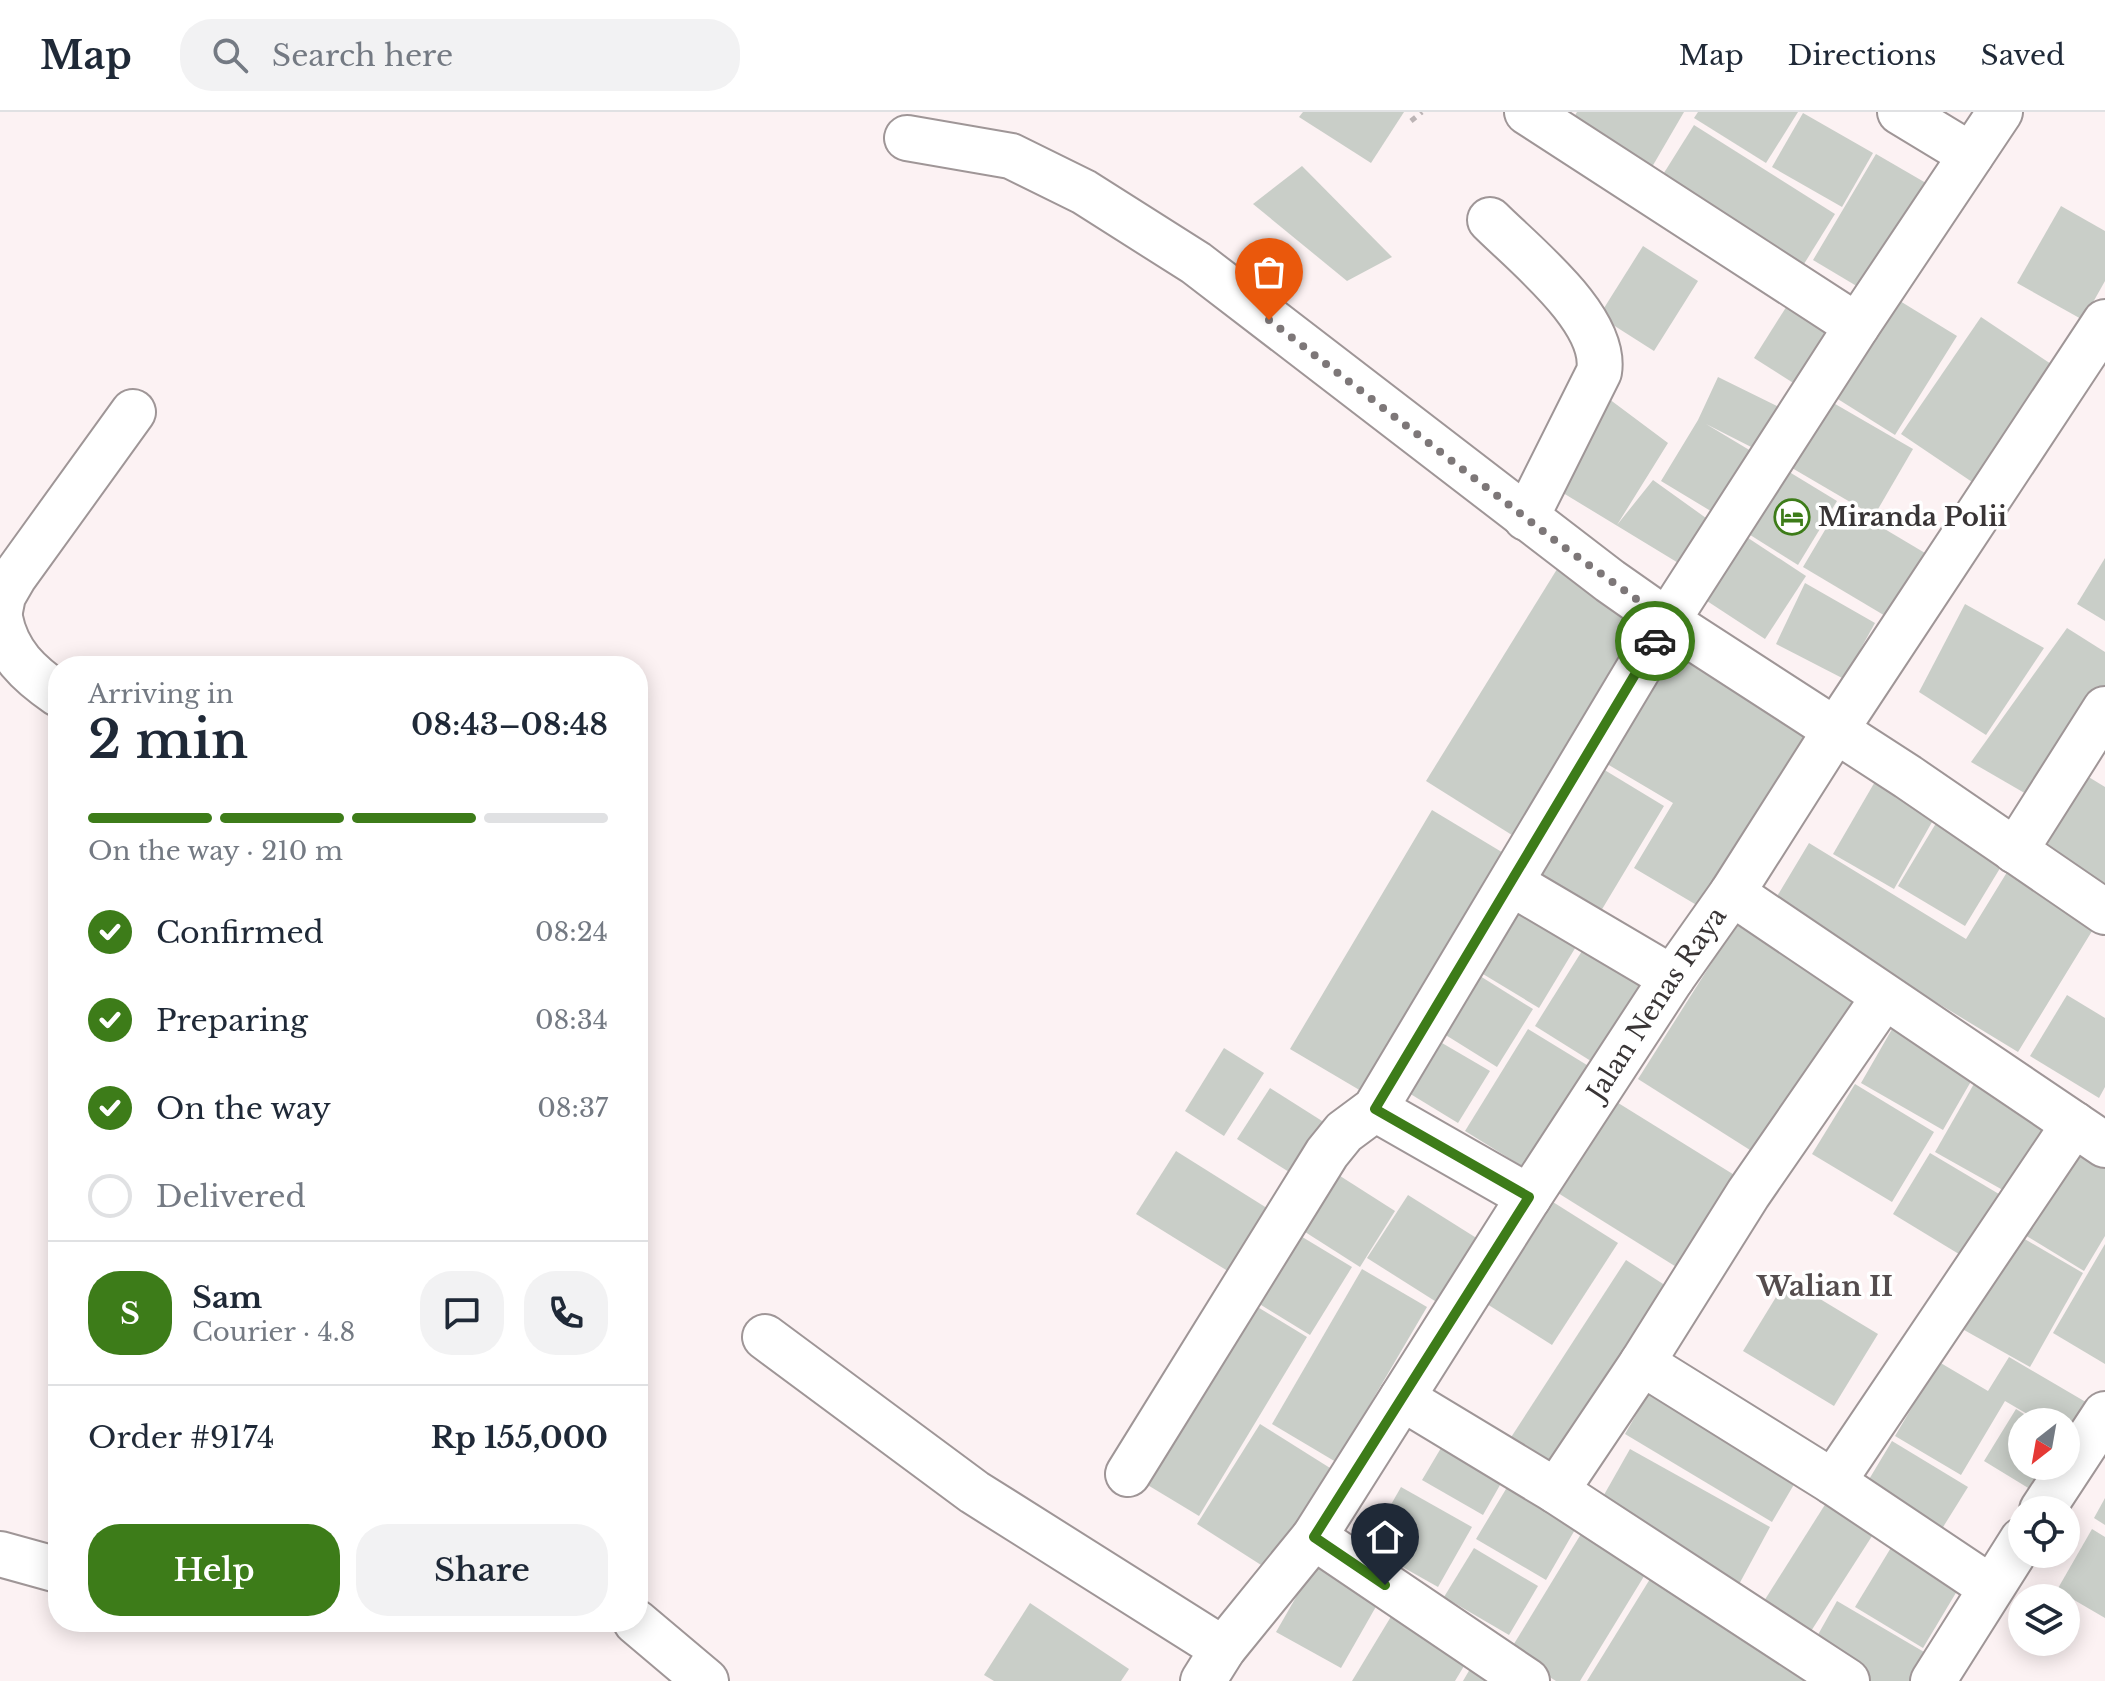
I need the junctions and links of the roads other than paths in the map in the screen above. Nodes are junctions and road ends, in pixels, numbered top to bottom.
1 (1527, 112) edge
2 (1900, 112) edge
3 (2000, 112) edge
4 (907, 138) dead end
5 (1971, 155) junction
6 (1490, 220) dead end
7 (2105, 322) edge
8 (1857, 326) junction
9 (133, 412) dead end
10 (1526, 518) junction
11 (0, 611) edge
12 (0, 618) edge
13 (1667, 621) junction
14 (48, 685) edge
15 (2105, 709) edge
16 (1835, 731) junction
17 (2015, 851) junction
18 (1511, 883) junction
19 (1732, 893) junction
20 (2105, 912) edge
21 (1672, 978) junction
22 (1884, 997) junction
23 (1375, 1109) junction
24 (2090, 1135) edge
25 (1529, 1197) junction
26 (765, 1337) dead end
27 (1642, 1363) junction
28 (1402, 1398) junction
29 (2105, 1414) edge
30 (1128, 1474) dead end
31 (1833, 1482) junction
32 (1556, 1491) junction
33 (2051, 1496) edge
34 (1314, 1537) junction
35 (0, 1554) edge
36 (2008, 1561) edge
37 (48, 1567) edge
38 (1990, 1587) junction
39 (648, 1632) edge
40 (1213, 1665) edge
41 (706, 1681) edge
42 (1527, 1681) edge
43 (1847, 1681) edge
44 (1933, 1681) edge

1 - 8 street
2 - 5 street
3 - 5 street
4 - 10 street
5 - 8 street
6 - 10 street
7 - 16 street, Jalan Nenas Raya
8 - 13 street
9 - 11 street
10 - 13 street
12 - 14 street
13 - 16 street
13 - 18 street
15 - 17 street
16 - 17 street
16 - 19 street, Jalan Nenas Raya
17 - 20 street
18 - 21 street
18 - 23 street
19 - 21 street, Jalan Nenas Raya
19 - 22 street
21 - 25 street, Jalan Nenas Raya
22 - 24 street
22 - 27 street
23 - 25 street
23 - 30 street
24 - 31 street
25 - 28 street, Jalan Nenas Raya
26 - 40 street
27 - 31 street
27 - 32 street
28 - 32 street
28 - 34 street, Jalan Nenas Raya
29 - 33 street
31 - 38 street
32 - 43 street
34 - 40 street, Jalan Nenas Raya
34 - 42 street
35 - 37 street
36 - 38 street
38 - 44 street
39 - 41 street

